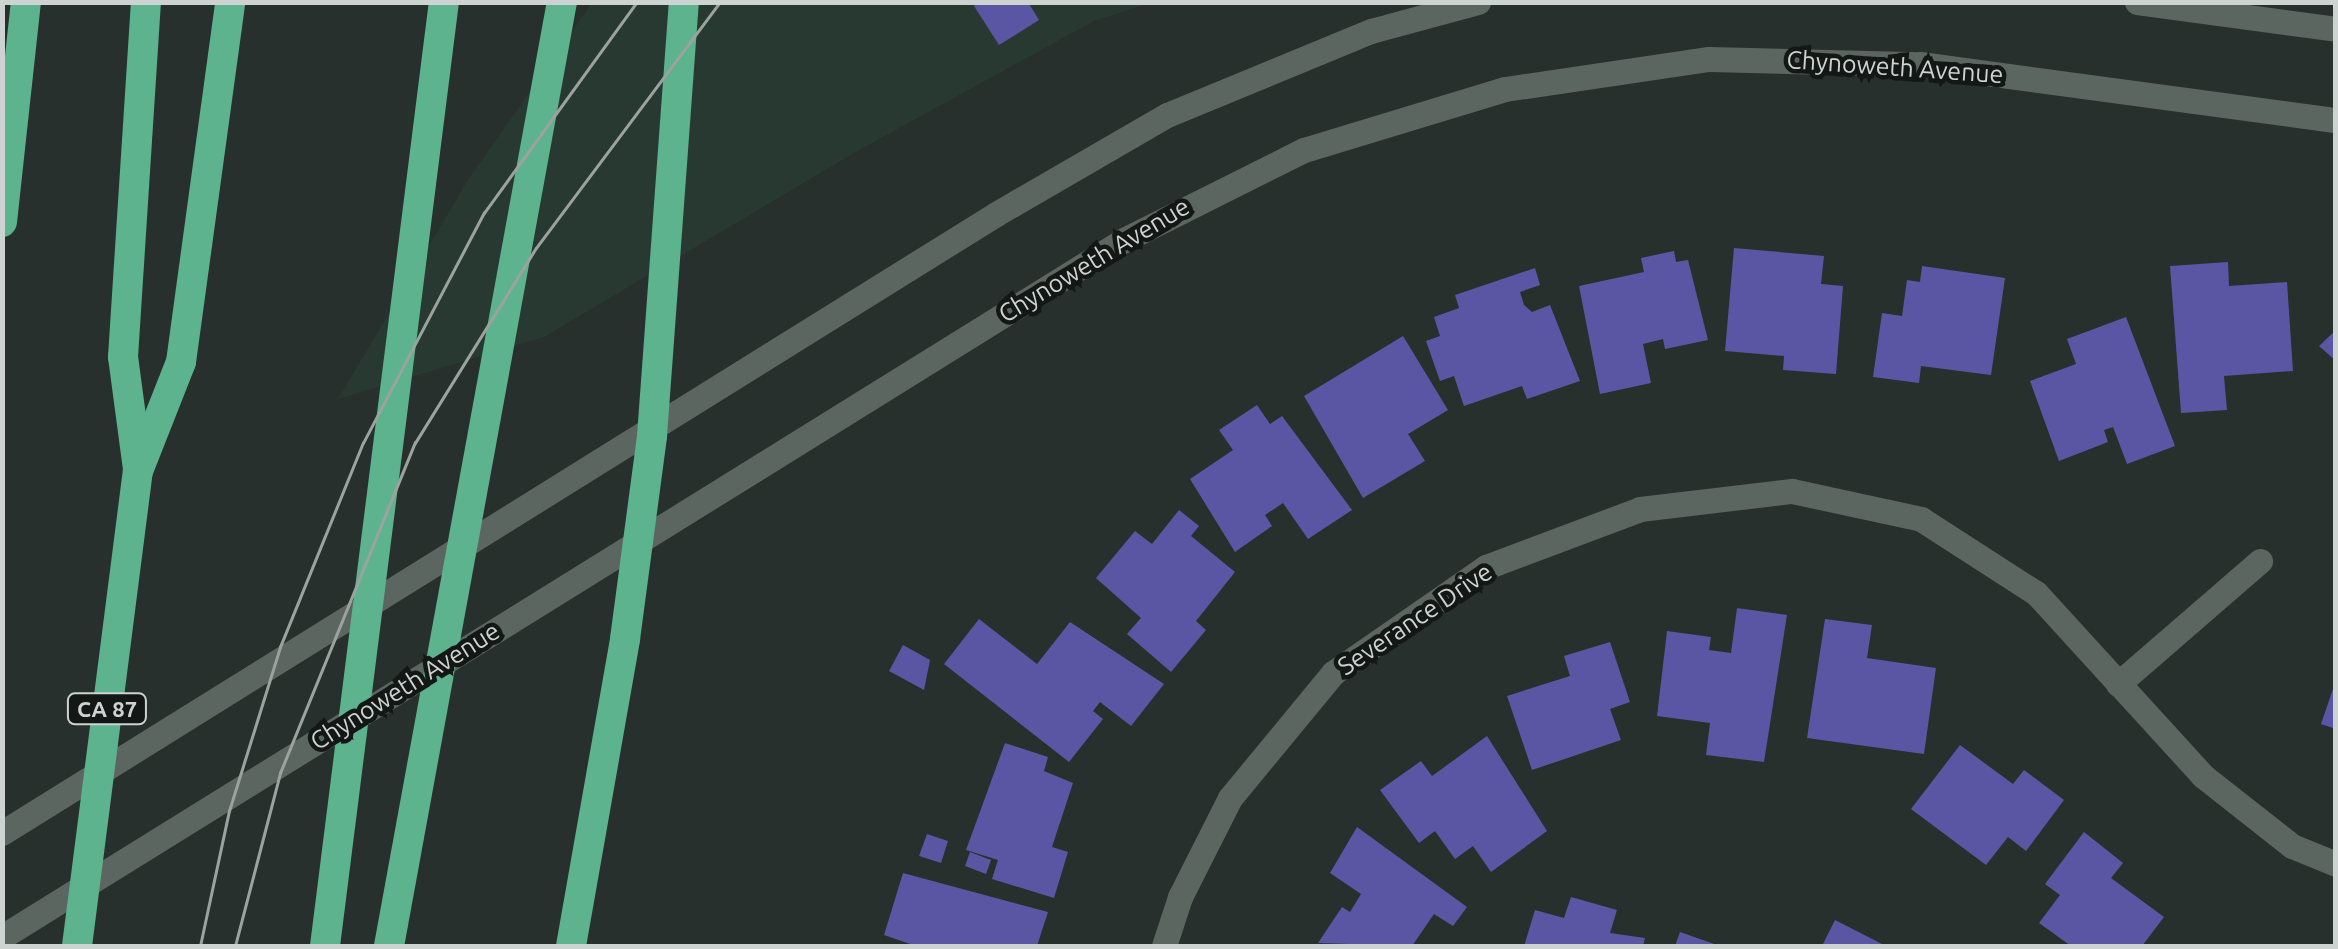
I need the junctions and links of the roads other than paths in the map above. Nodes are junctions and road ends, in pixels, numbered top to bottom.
1 (26, 2) edge
2 (146, 2) edge
3 (230, 2) edge
4 (444, 2) edge
5 (562, 2) edge
6 (684, 2) edge
7 (1478, 2) edge
8 (2137, 2) edge
9 (2336, 29) edge
10 (2336, 120) edge
11 (2, 222) edge
12 (138, 472) junction
13 (2260, 561) dead end
14 (2118, 684) junction
15 (2, 833) edge
16 (2336, 864) edge
17 (2, 937) edge
18 (325, 942) edge
19 (77, 946) edge
20 (389, 946) edge
21 (571, 946) edge
22 (1164, 946) edge

1 - 11 highway
2 - 12 highway
3 - 12 highway
4 - 18 highway
5 - 20 highway
6 - 21 highway
7 - 15 street
8 - 9 street
10 - 17 street, Chynoweth Avenue
12 - 19 highway, CA 87
13 - 14 street
14 - 16 street, Severance Drive
14 - 22 street, Severance Drive

